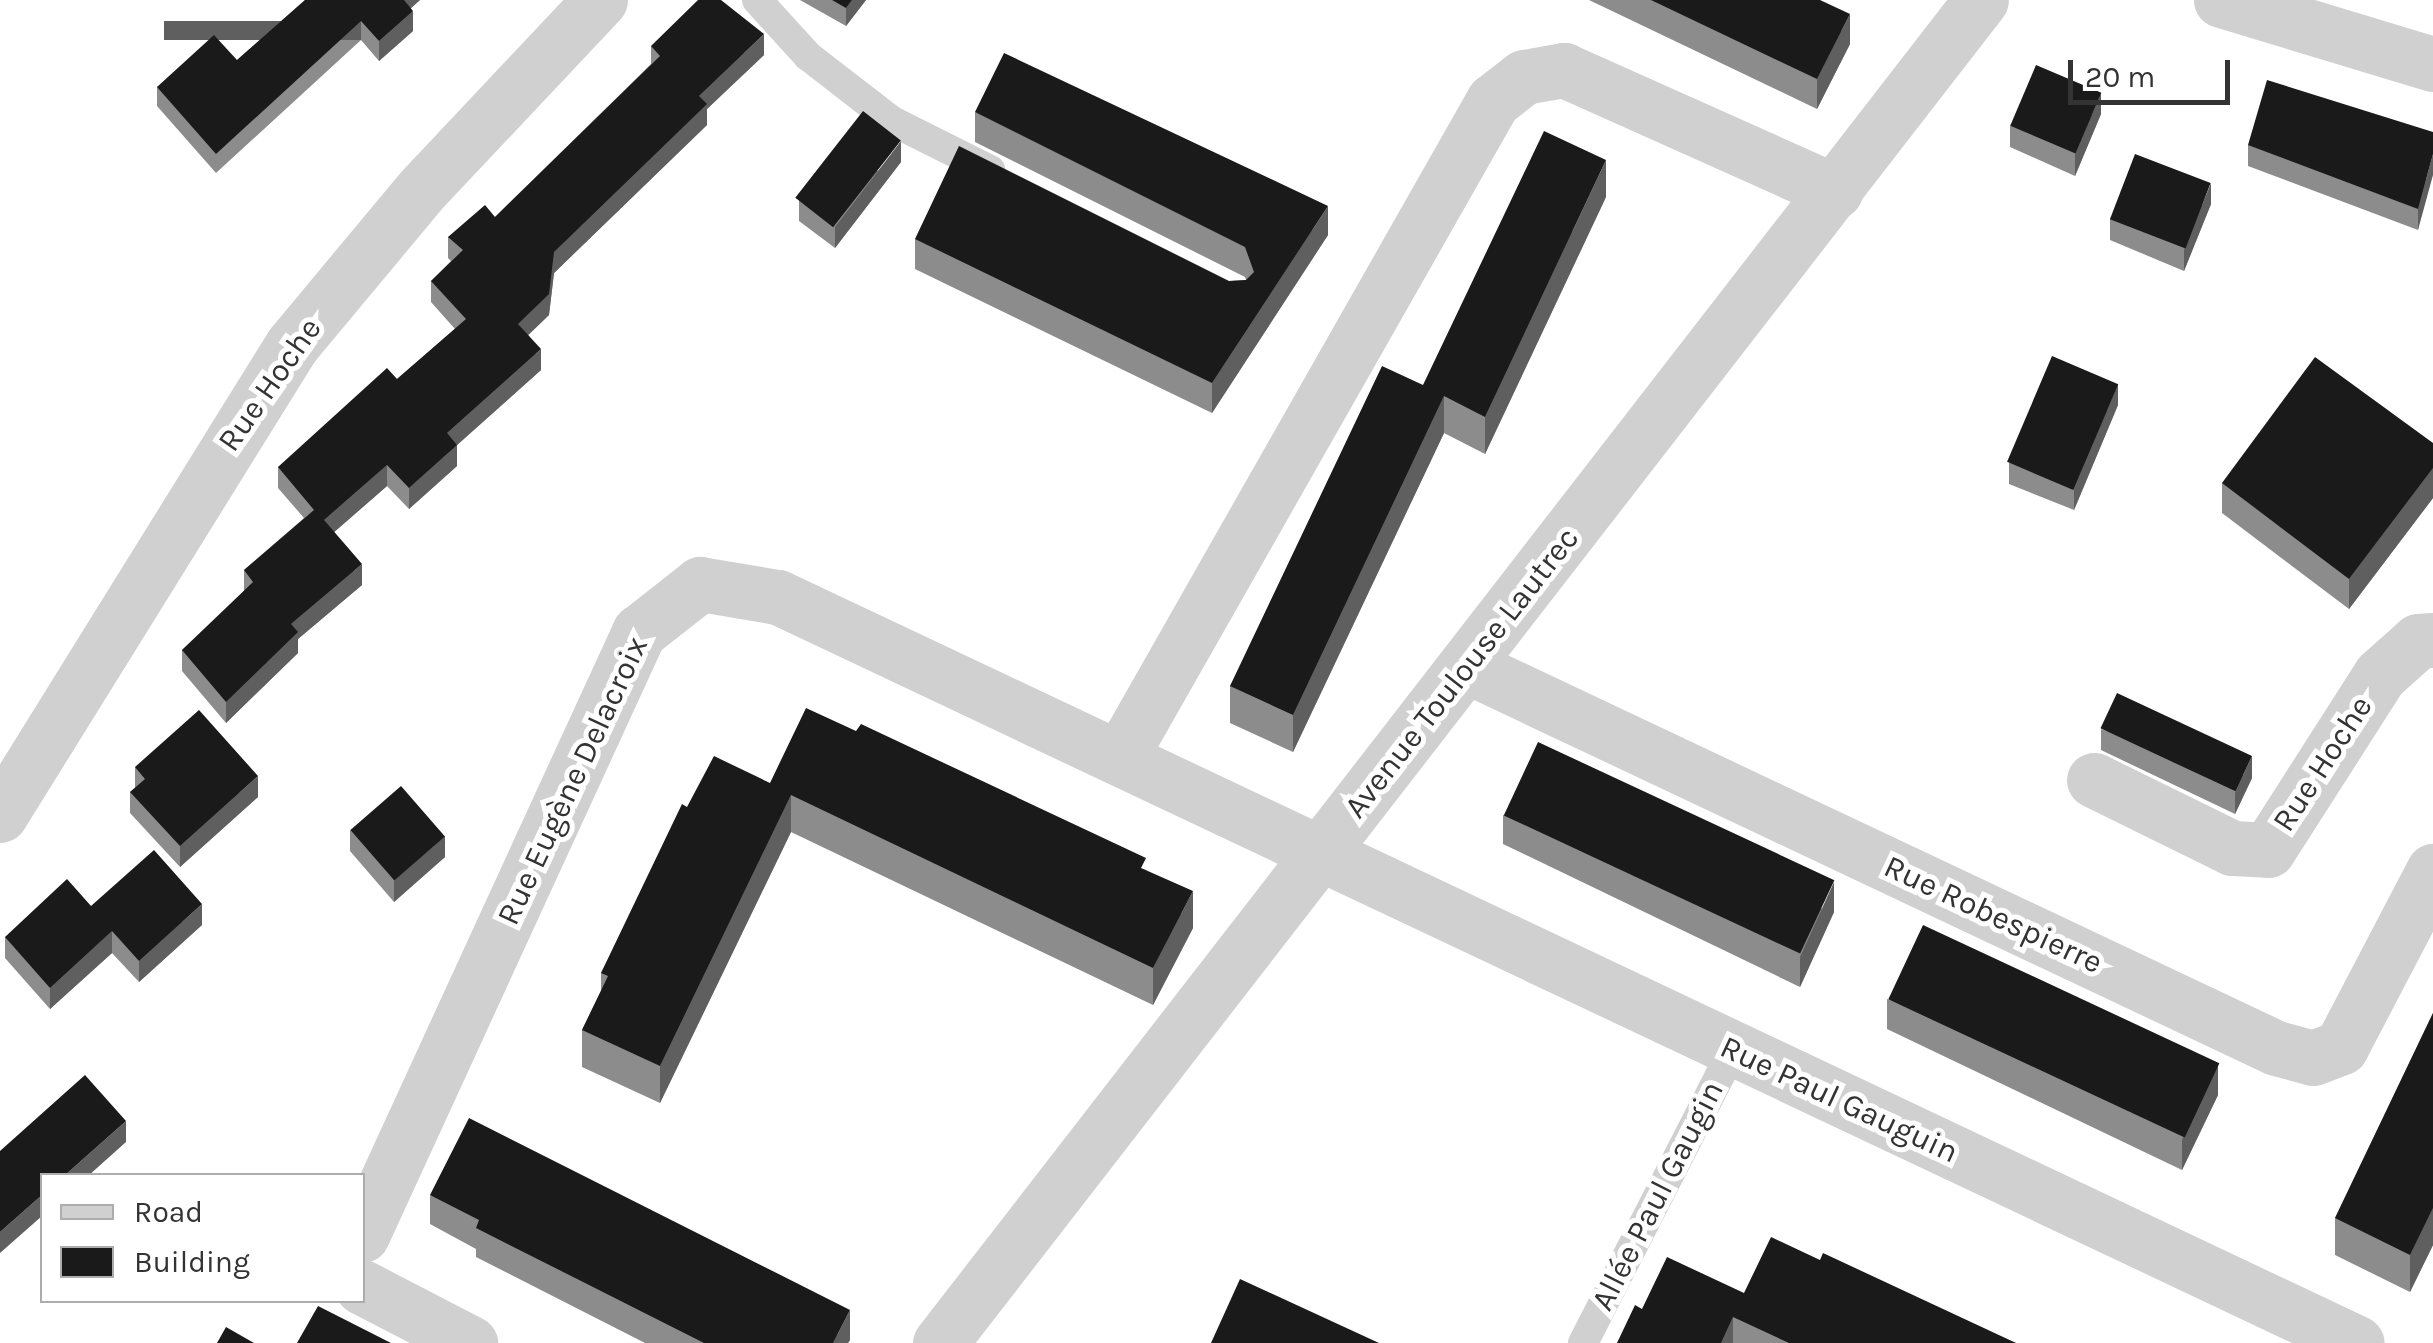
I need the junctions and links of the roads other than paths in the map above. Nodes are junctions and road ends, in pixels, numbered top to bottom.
1 (600, 0) edge
2 (758, 0) edge
3 (1981, 0) edge
4 (2221, 0) edge
5 (2433, 64) edge
6 (1013, 182) edge
7 (1835, 191) junction
8 (2433, 640) edge
9 (1469, 667) junction
10 (1120, 757) junction
11 (2094, 780) dead end
12 (0, 815) edge
13 (1322, 853) junction
14 (2433, 871) edge
15 (1733, 1050) junction
16 (365, 1228) edge
17 (365, 1289) edge
18 (470, 1343) edge
19 (940, 1343) edge
20 (1584, 1343) edge
21 (2357, 1343) edge

1 - 12 street, Rue Hoche
2 - 6 lane
3 - 7 street, Avenue Toulouse Lautrec
4 - 5 street
7 - 9 street, Avenue Toulouse Lautrec
7 - 10 street
8 - 11 street, Rue Hoche
9 - 13 street, Avenue Toulouse Lautrec
9 - 14 street, Rue Robespierre
10 - 13 street, Rue Eugène Delacroix
10 - 16 street, Rue Eugène Delacroix
13 - 15 street, Rue Paul Gauguin
13 - 19 street, Avenue Toulouse Lautrec
15 - 20 lane, Allée Paul Gaugin
15 - 21 street, Rue Paul Gauguin
17 - 18 street

